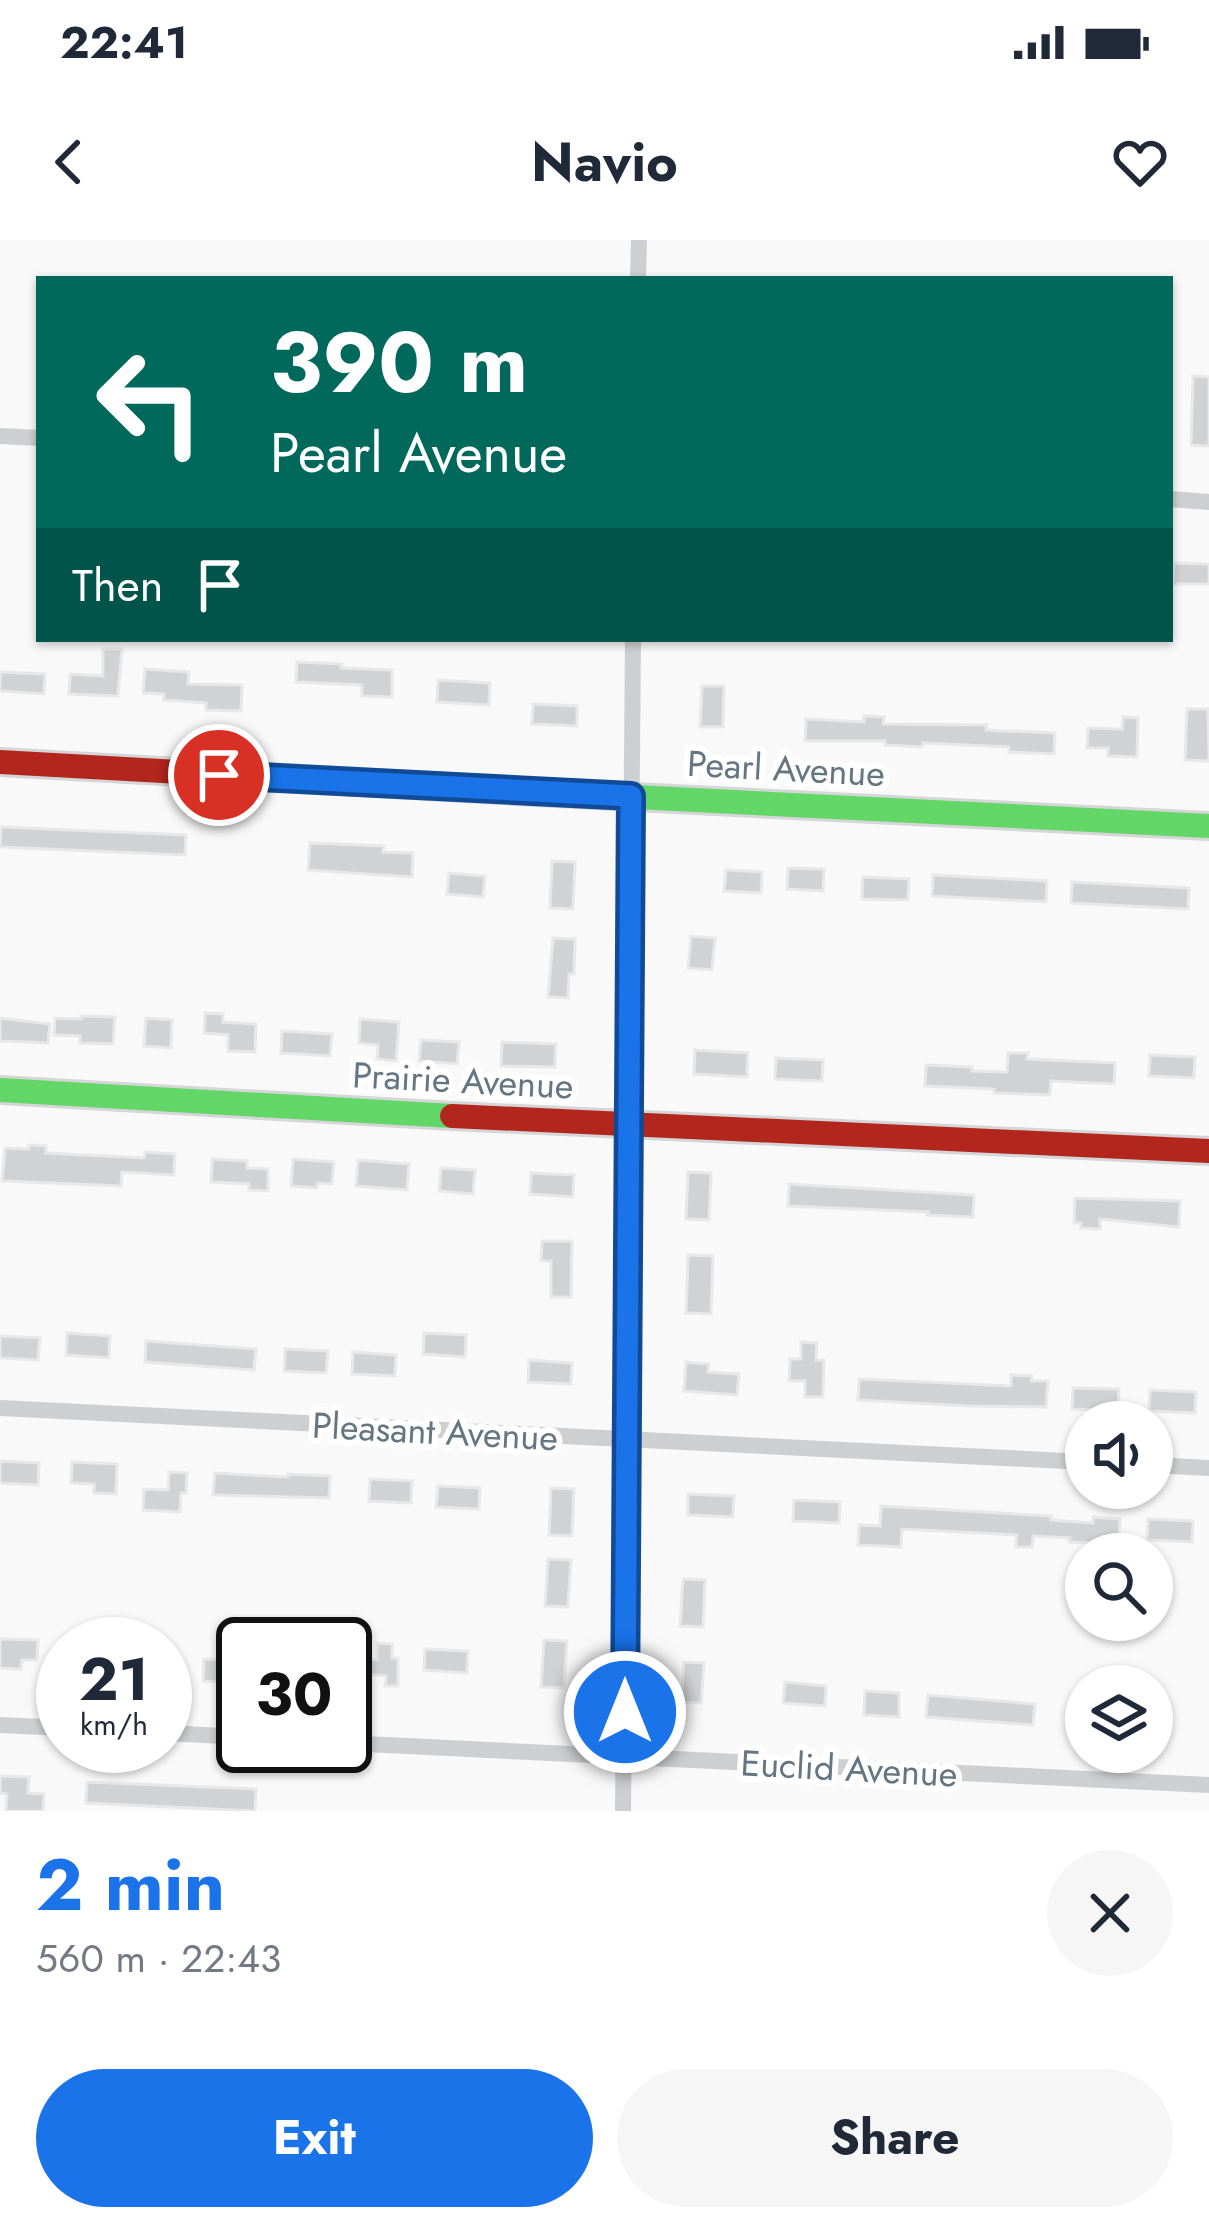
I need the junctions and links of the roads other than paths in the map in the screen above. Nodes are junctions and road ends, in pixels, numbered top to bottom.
1 (639, 240) edge
2 (638, 276) edge
3 (0, 436) edge
4 (36, 438) edge
5 (1173, 500) edge
6 (1209, 502) edge
7 (633, 642) edge
8 (0, 762) edge
9 (631, 796) junction
10 (1209, 826) edge
11 (0, 1090) edge
12 (628, 1126) junction
13 (1209, 1151) edge
14 (0, 1408) edge
15 (628, 1441) junction
16 (1065, 1461) edge
17 (1173, 1466) edge
18 (1209, 1468) edge
19 (0, 1725) edge
20 (36, 1727) edge
21 (372, 1744) edge
22 (624, 1757) junction
23 (1209, 1785) edge
24 (623, 1811) edge

1 - 2 street
3 - 4 street
5 - 6 street
7 - 9 street
8 - 9 street, Pearl Avenue
9 - 10 street, Pearl Avenue
9 - 12 street
11 - 12 street, Prairie Avenue
12 - 13 street, Prairie Avenue
12 - 15 street
14 - 15 street, Pleasant Avenue
15 - 16 street, Pleasant Avenue
15 - 22 street
17 - 18 street
19 - 20 street
21 - 22 street, Euclid Avenue
22 - 23 street, Euclid Avenue
22 - 24 street

